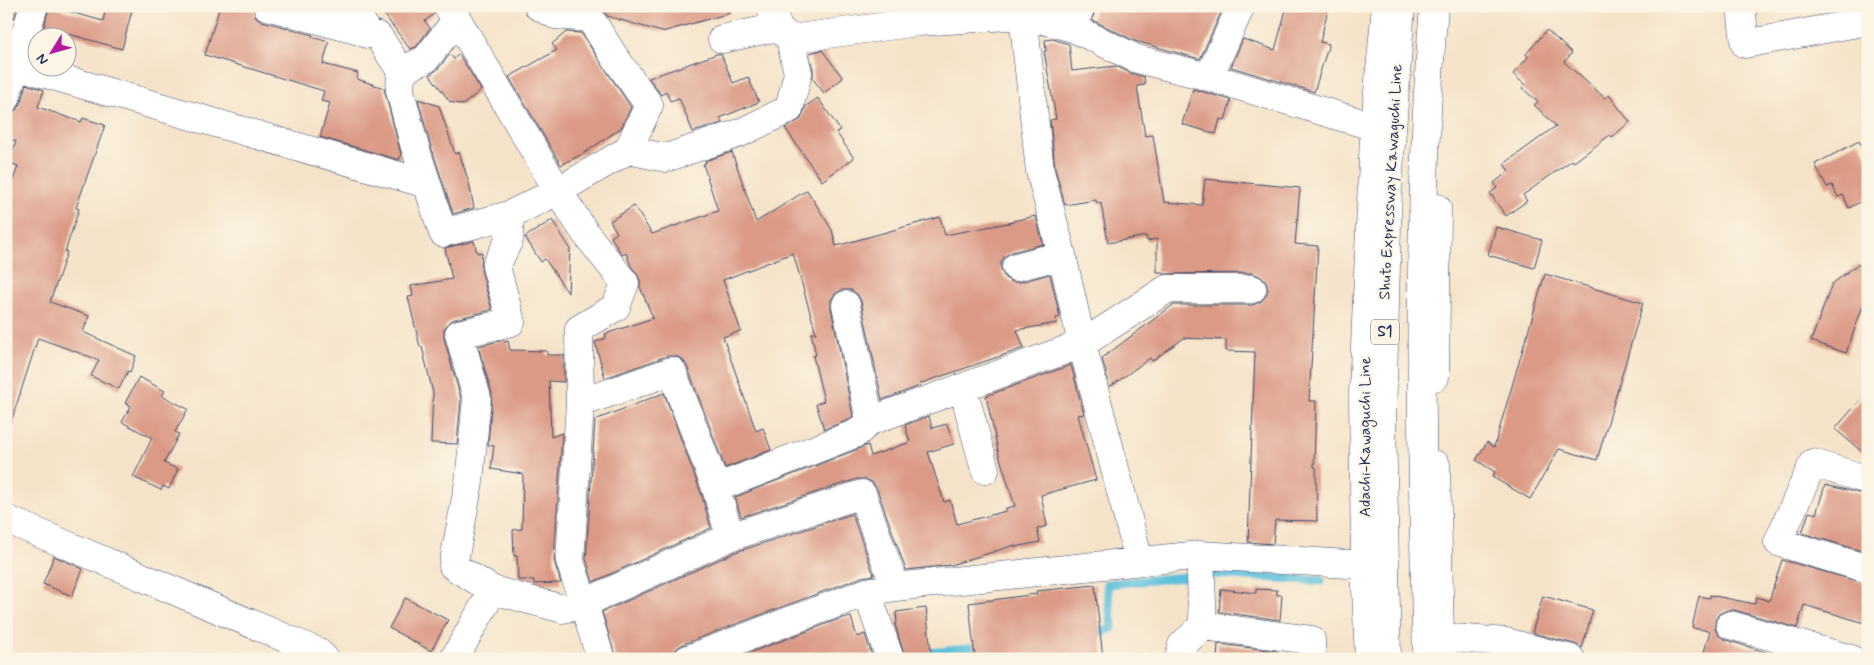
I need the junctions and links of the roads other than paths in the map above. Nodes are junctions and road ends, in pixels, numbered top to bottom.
1 (34, 6) edge
2 (266, 6) edge
3 (355, 6) edge
4 (538, 6) edge
5 (1241, 6) edge
6 (1386, 6) edge
7 (1402, 6) edge
8 (1434, 6) edge
9 (1445, 6) edge
10 (1741, 6) edge
11 (593, 12) edge
12 (452, 13) edge
13 (1023, 16) junction
14 (1077, 17) edge
15 (1868, 21) edge
16 (779, 24) edge
17 (367, 34) junction
18 (722, 39) dead end
19 (15, 65) junction
20 (401, 71) junction
21 (1209, 77) junction
22 (6, 98) edge
23 (1375, 127) junction
24 (628, 150) junction
25 (427, 184) junction
26 (558, 191) junction
27 (510, 215) junction
28 (1062, 255) junction
29 (1016, 268) dead end
30 (1252, 289) dead end
31 (846, 305) dead end
32 (1082, 344) junction
33 (963, 388) junction
34 (580, 403) junction
35 (870, 421) junction
36 (985, 470) dead end
37 (1868, 480) edge
38 (716, 488) junction
39 (6, 519) edge
40 (730, 537) junction
41 (1200, 554) junction
42 (1140, 560) junction
43 (1365, 565) junction
44 (1868, 570) edge
45 (895, 586) junction
46 (492, 590) junction
47 (867, 592) junction
48 (582, 604) junction
49 (1203, 626) junction
50 (1730, 626) dead end
51 (1437, 652) edge
52 (325, 659) edge
53 (454, 659) edge
54 (601, 659) edge
55 (688, 659) edge
56 (890, 659) edge
57 (1179, 659) edge
58 (1312, 659) edge
59 (1369, 659) edge
60 (1387, 659) edge
61 (1571, 659) edge
62 (1851, 659) edge

1 - 19 main road
2 - 17 main road
3 - 17 main road
4 - 11 main road
5 - 21 main road
6 - 23 main road, Adachi-Kawaguchi Line
7 - 60 main road, Shuto Expressway Kawaguchi Line / S1
8 - 51 main road, Shuto Expressway Kawaguchi Line / S1
9 - 51 main road
10 - 15 main road
11 - 24 main road
12 - 20 main road
12 - 26 main road
13 - 14 main road
13 - 16 main road
13 - 28 main road
14 - 21 main road
16 - 18 main road
16 - 24 main road
17 - 20 main road
19 - 22 main road
19 - 25 main road
20 - 25 main road
21 - 23 main road
23 - 43 main road, Adachi-Kawaguchi Line
24 - 26 main road
25 - 27 main road
26 - 27 main road
26 - 34 main road
27 - 46 main road
28 - 29 main road
28 - 32 main road
30 - 32 main road
31 - 35 main road
32 - 33 main road
32 - 42 main road
33 - 35 main road
33 - 36 main road
34 - 38 main road
34 - 48 main road
35 - 38 main road
37 - 44 main road
38 - 40 main road
39 - 52 main road
40 - 45 main road
40 - 48 main road
41 - 42 main road
41 - 43 main road
41 - 49 main road
42 - 45 main road
43 - 59 main road, Adachi-Kawaguchi Line
45 - 47 main road
46 - 48 main road
46 - 53 main road
47 - 55 main road
47 - 56 main road
48 - 54 main road
49 - 57 main road
49 - 58 main road
50 - 62 main road
51 - 61 main road

